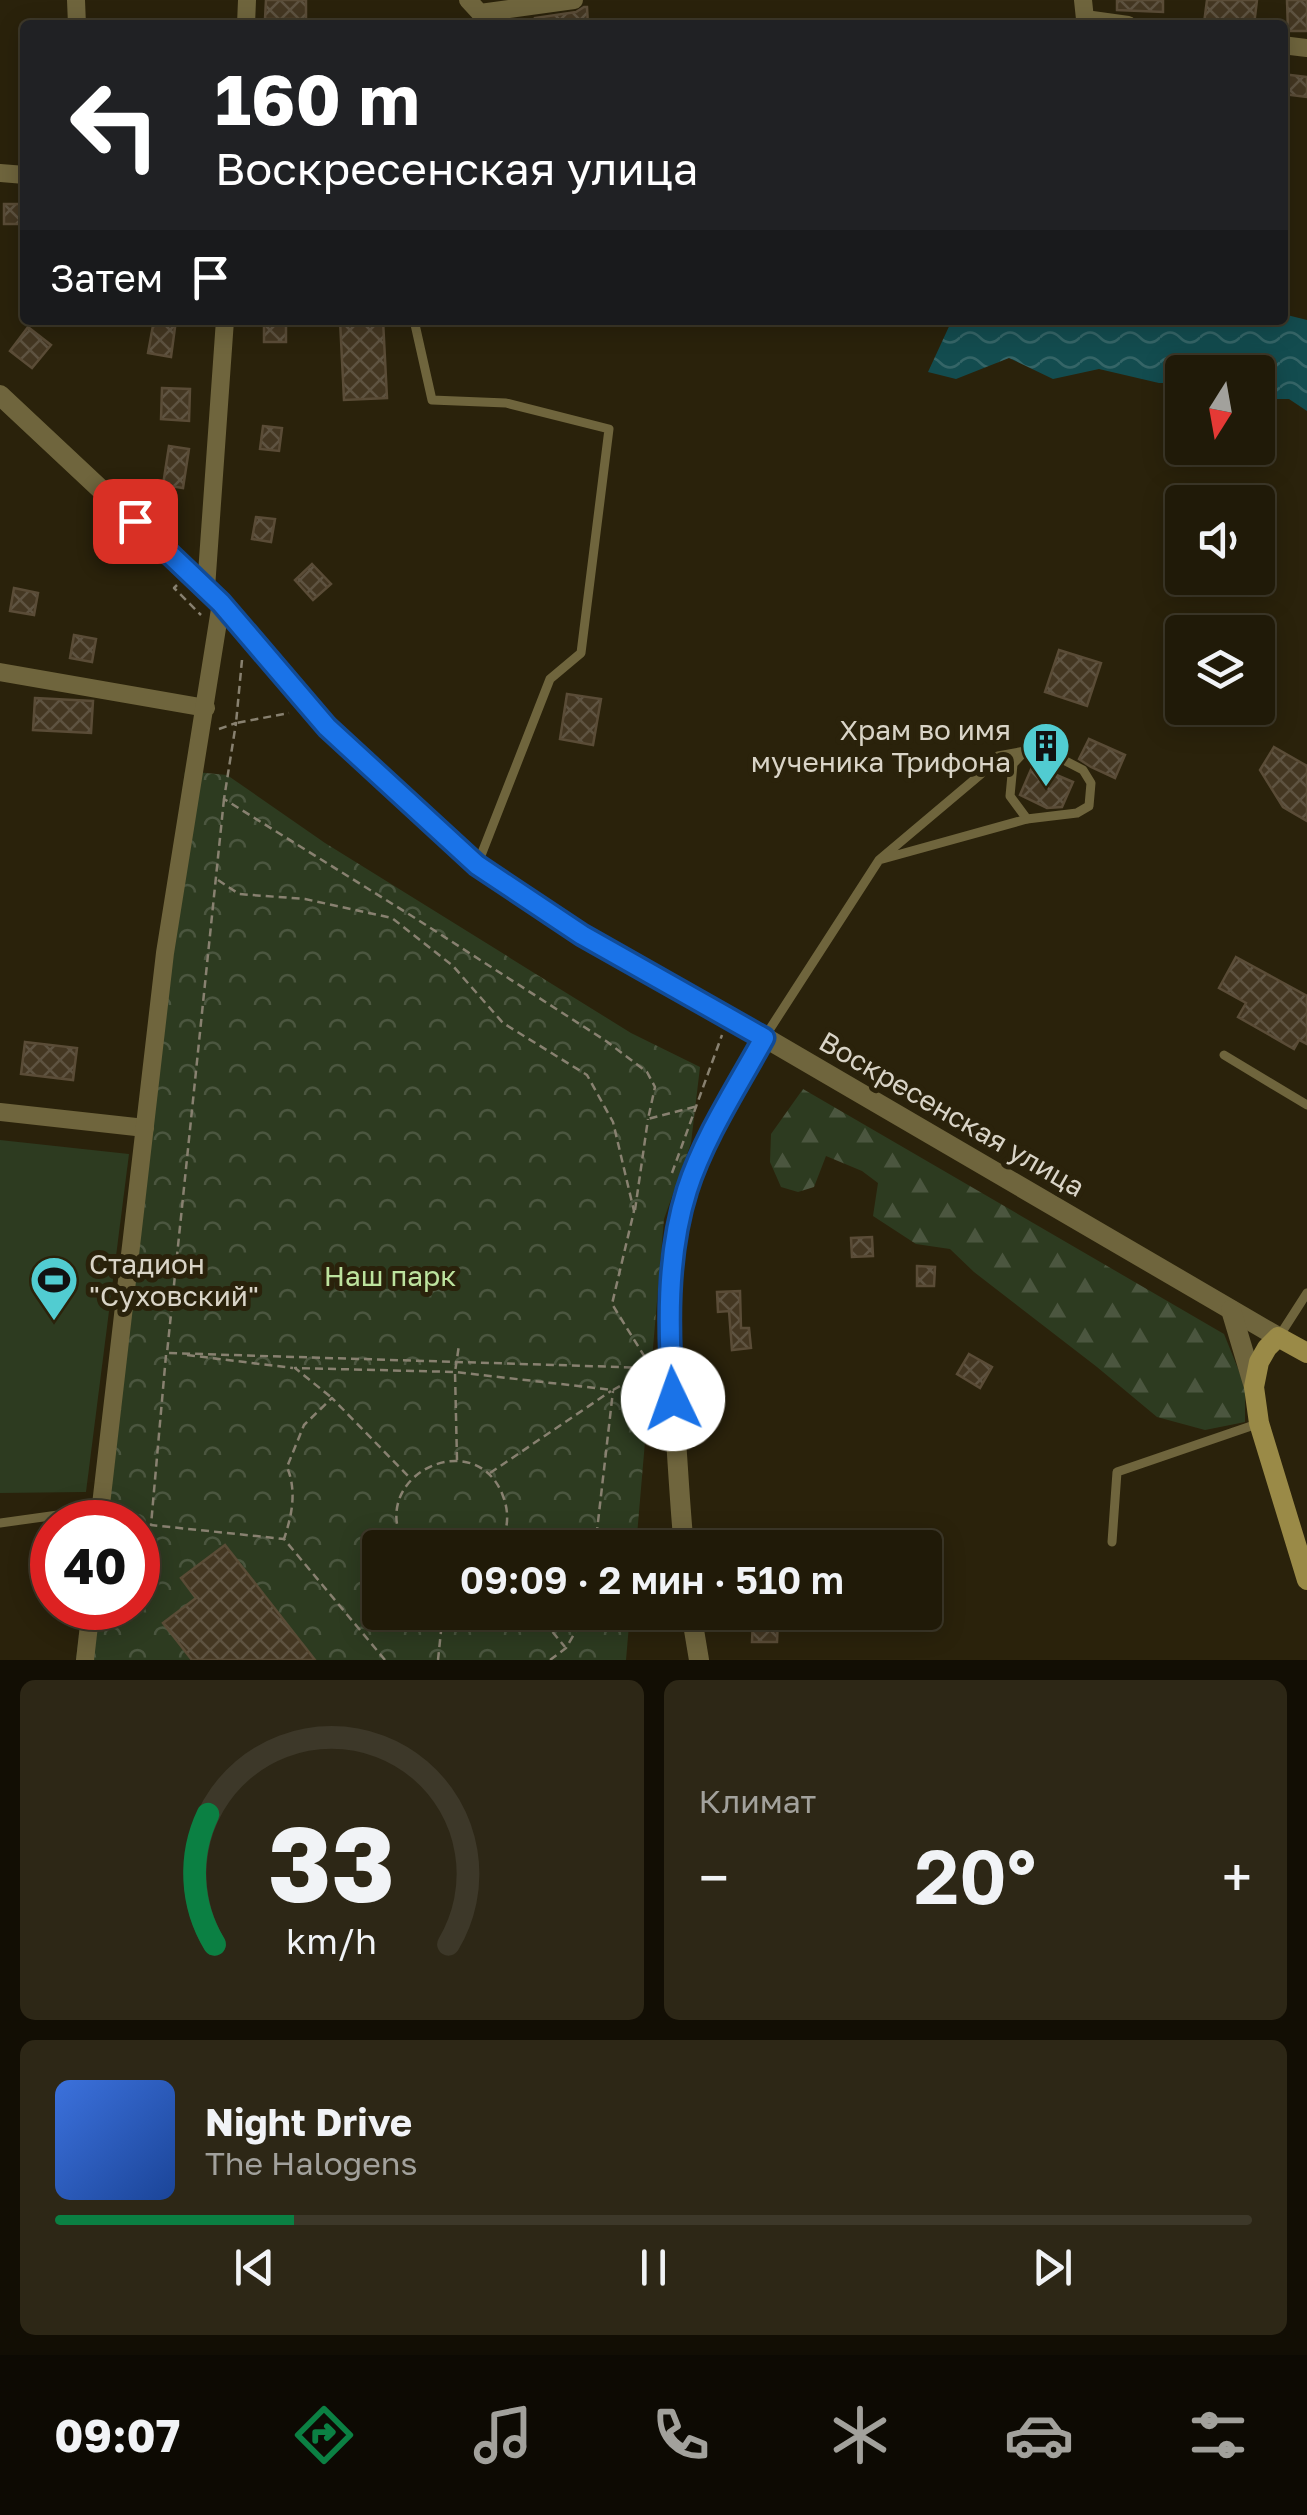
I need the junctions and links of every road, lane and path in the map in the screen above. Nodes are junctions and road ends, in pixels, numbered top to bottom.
1 (574, 0) edge
2 (477, 13) edge
3 (226, 325) edge
4 (415, 325) edge
5 (0, 394) edge
6 (189, 572) junction
7 (213, 596) junction
8 (217, 631) junction
9 (256, 645) junction
10 (0, 672) edge
11 (206, 708) junction
12 (293, 712) dead end
13 (236, 723) junction
14 (202, 734) junction
15 (1025, 751) junction
16 (224, 799) junction
17 (1027, 818) junction
18 (878, 860) junction
19 (477, 865) junction
20 (216, 878) junction
21 (764, 1038) junction
22 (1224, 1055) dead end
23 (1307, 1104) edge
24 (698, 1106) dead end
25 (0, 1112) edge
26 (648, 1119) junction
27 (145, 1128) junction
28 (634, 1211) junction
29 (1307, 1293) edge
30 (1231, 1310) junction
31 (1278, 1337) junction
32 (458, 1344) dead end
33 (166, 1353) junction
34 (1307, 1357) edge
35 (456, 1362) junction
36 (295, 1368) junction
37 (652, 1368) junction
38 (455, 1372) junction
39 (1254, 1387) junction
40 (613, 1390) junction
41 (332, 1398) junction
42 (1259, 1423) junction
43 (458, 1461) junction
44 (488, 1474) junction
45 (411, 1480) junction
46 (102, 1500) edge
47 (30, 1521) edge
48 (0, 1523) edge
49 (399, 1530) edge
50 (506, 1530) edge
51 (597, 1530) edge
52 (683, 1530) edge
53 (284, 1539) junction
54 (1112, 1542) dead end
55 (1307, 1580) edge
56 (87, 1630) edge
57 (440, 1630) edge
58 (551, 1630) edge
59 (576, 1630) edge
60 (694, 1630) edge
61 (566, 1648) junction
62 (84, 1660) edge
63 (384, 1660) edge
64 (438, 1660) edge
65 (550, 1660) edge
66 (698, 1660) edge

1 - 2 street
3 - 7 street
4 - 19 lane
5 - 6 street, Воскресенская улица
6 - 7 street, Воскресенская улица
6 - 8 path
7 - 8 street
7 - 9 street, Воскресенская улица
8 - 11 street
9 - 13 path
9 - 19 street, Воскресенская улица
10 - 11 street
11 - 14 street
12 - 13 path
13 - 14 path
13 - 16 path
14 - 27 street
15 - 17 lane
15 - 17 lane
15 - 18 lane
16 - 20 path
16 - 26 path
17 - 18 lane
18 - 21 lane
19 - 21 street, Воскресенская улица
20 - 28 path
20 - 33 path
21 - 30 street, Воскресенская улица
21 - 52 street
22 - 23 lane
24 - 26 path
25 - 27 street
26 - 28 path
27 - 46 street
28 - 37 path
29 - 31 lane
30 - 31 street, Воскресенская улица
30 - 39 street
31 - 34 main road, Воскресенская улица
31 - 39 main road
32 - 35 path
33 - 35 path
33 - 36 path
33 - 53 path
34 - 39 main road
35 - 37 path
35 - 38 path
36 - 38 path
36 - 41 path
37 - 40 path
38 - 40 path
38 - 43 path
39 - 42 main road
40 - 44 path
40 - 51 path
41 - 45 path
41 - 53 path
42 - 54 lane
42 - 55 main road
43 - 44 path
43 - 45 path
44 - 50 path
45 - 49 path
47 - 48 lane
53 - 63 path
56 - 62 street
57 - 64 path
58 - 61 path
59 - 61 path
60 - 66 street
61 - 65 path

